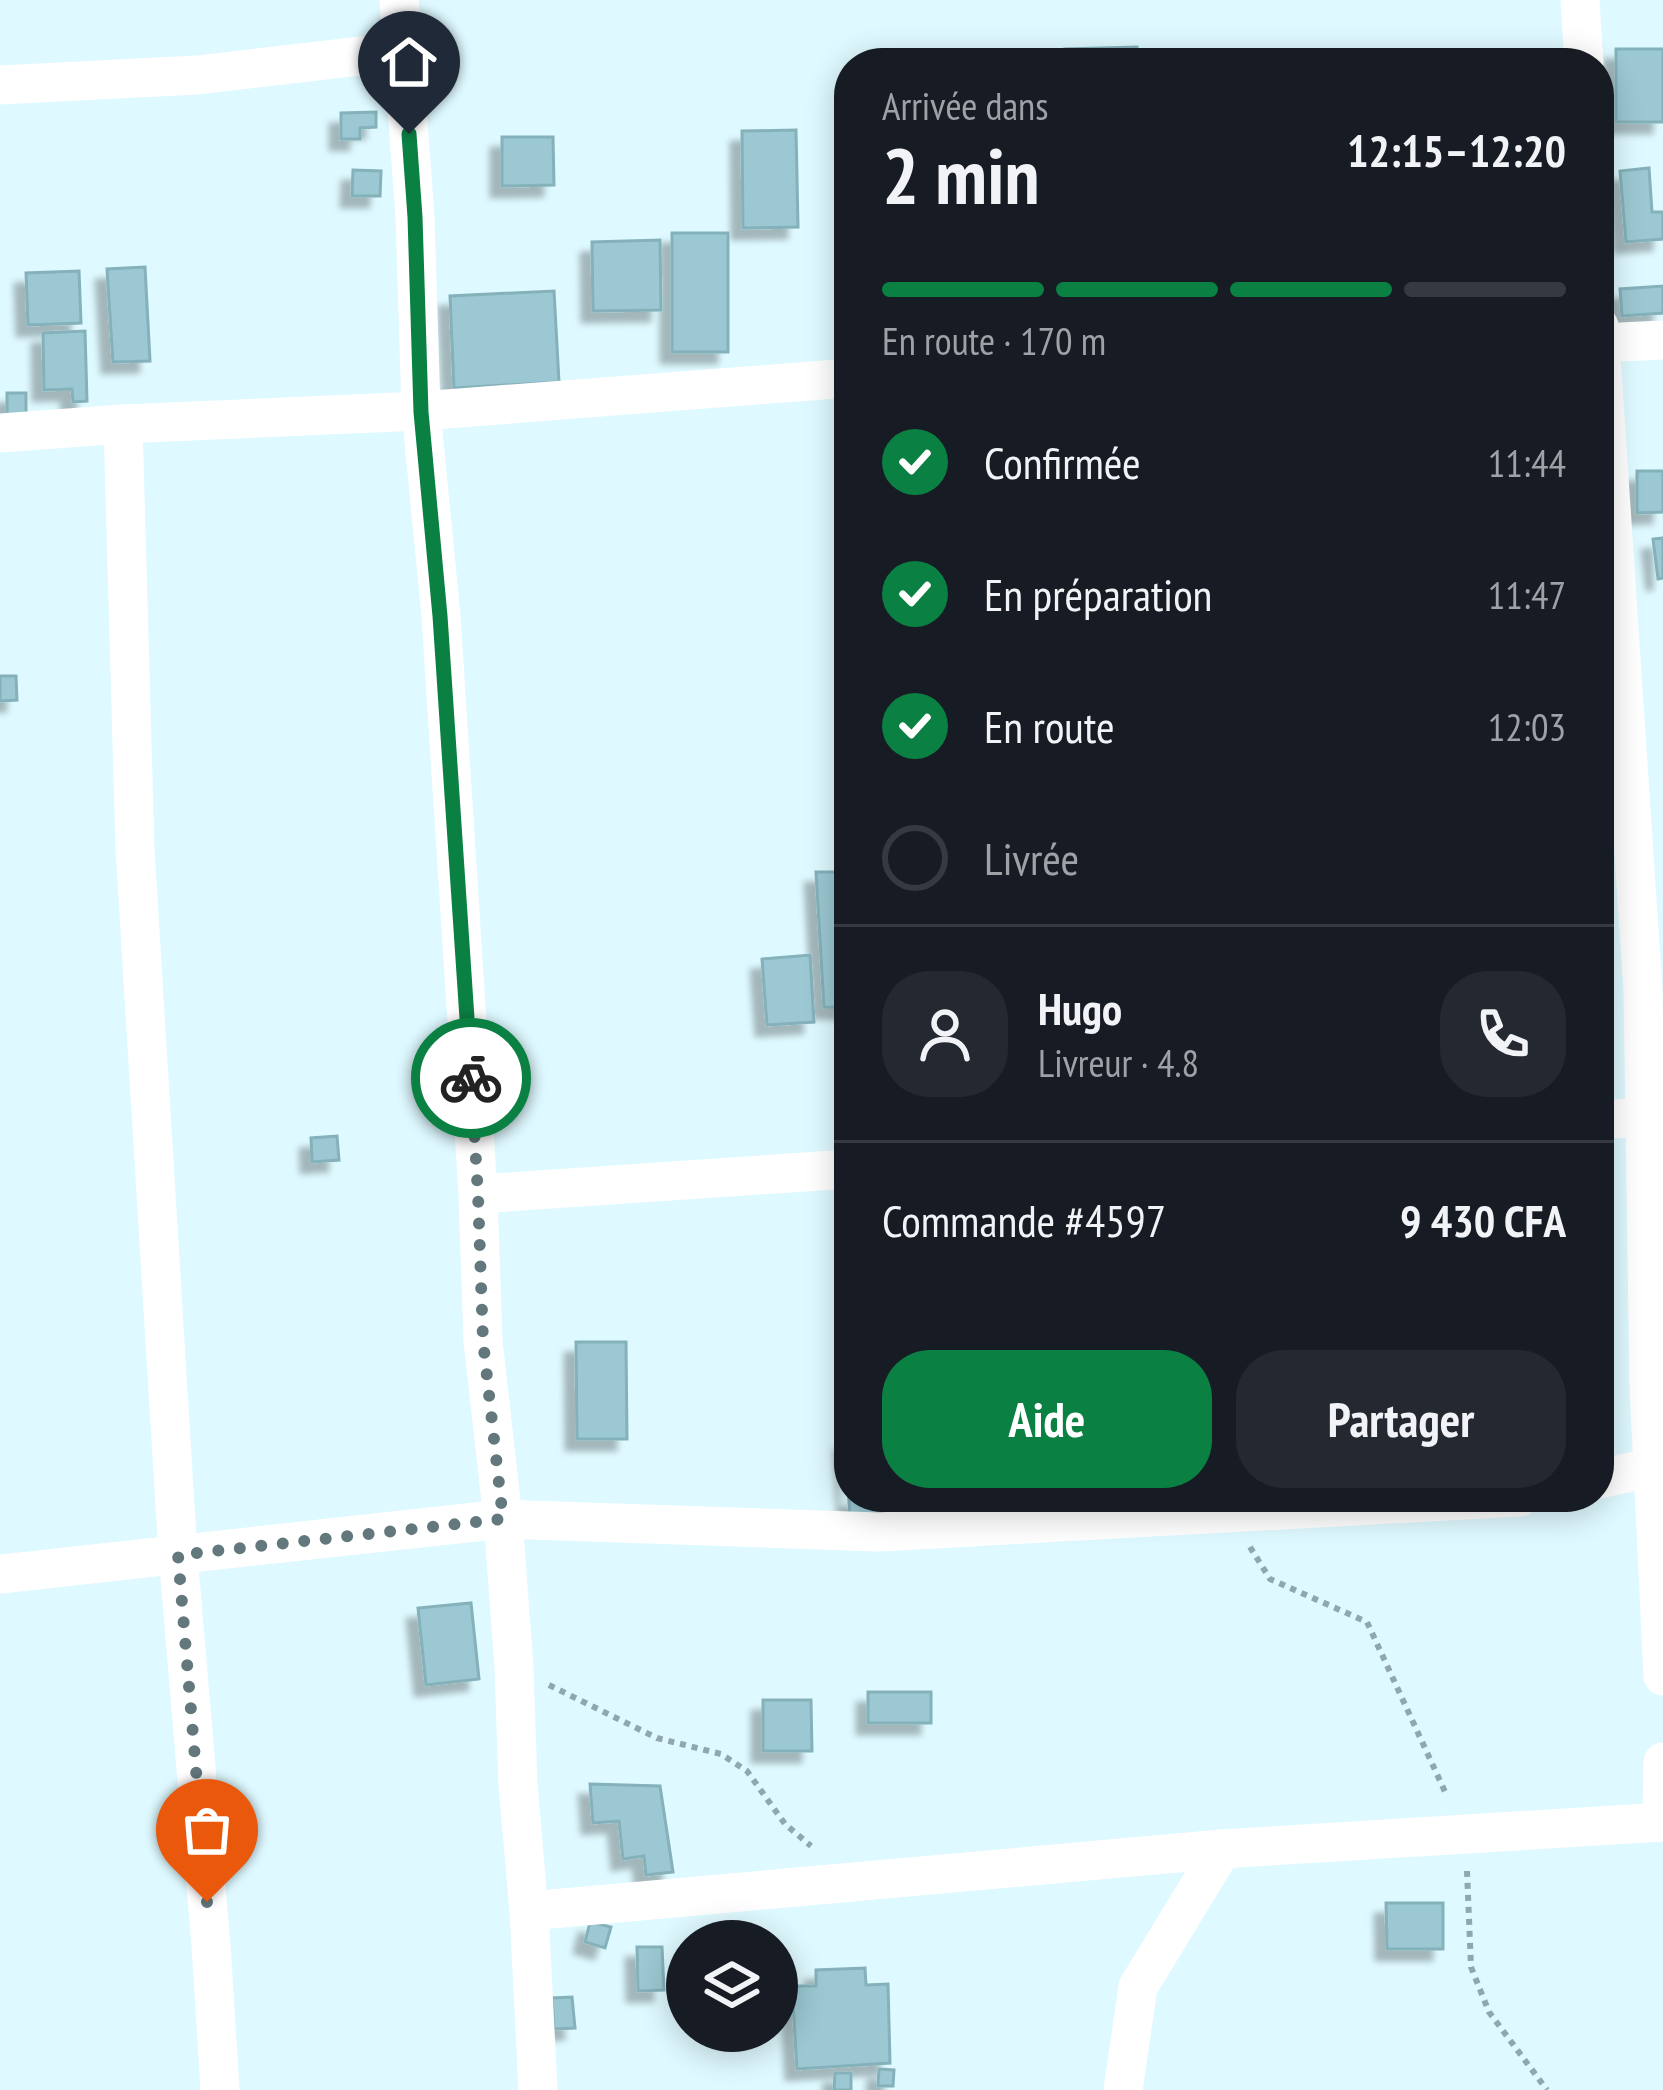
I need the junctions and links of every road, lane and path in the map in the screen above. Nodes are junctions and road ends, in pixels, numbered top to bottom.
1 (399, 0) edge
2 (1580, 0) edge
3 (1583, 48) edge
4 (403, 51) junction
5 (0, 85) edge
6 (1663, 340) edge
7 (1614, 342) edge
8 (834, 379) edge
9 (421, 412) junction
10 (123, 424) junction
11 (0, 433) edge
12 (1614, 554) edge
13 (1644, 1117) junction
14 (1614, 1119) edge
15 (834, 1170) edge
16 (478, 1194) junction
17 (1654, 1467) junction
18 (1614, 1476) edge
19 (1247, 1512) edge
20 (1229, 1513) junction
21 (503, 1519) junction
22 (178, 1555) junction
23 (0, 1574) edge
24 (514, 1667) junction
25 (1663, 1676) edge
26 (1663, 1762) edge
27 (1662, 1822) edge
28 (1466, 1834) junction
29 (1222, 1849) junction
30 (858, 1880) junction
31 (529, 1911) junction
32 (220, 2090) edge
33 (538, 2090) edge
34 (1123, 2090) edge
35 (1547, 2090) edge

1 - 4 street
2 - 3 street
4 - 5 street
4 - 9 street
6 - 7 street
8 - 9 street
9 - 10 street
9 - 16 street
10 - 11 street
10 - 22 street
12 - 13 street
13 - 14 street
13 - 17 street
15 - 16 street
16 - 21 street
17 - 18 street
17 - 25 street
19 - 20 street
20 - 21 street
20 - 28 path
21 - 22 street
21 - 24 street
22 - 23 street
22 - 32 street
24 - 30 path
24 - 31 street
26 - 27 street
27 - 28 street
28 - 29 street
28 - 35 path
29 - 30 street
29 - 34 street
30 - 31 street
31 - 33 street

